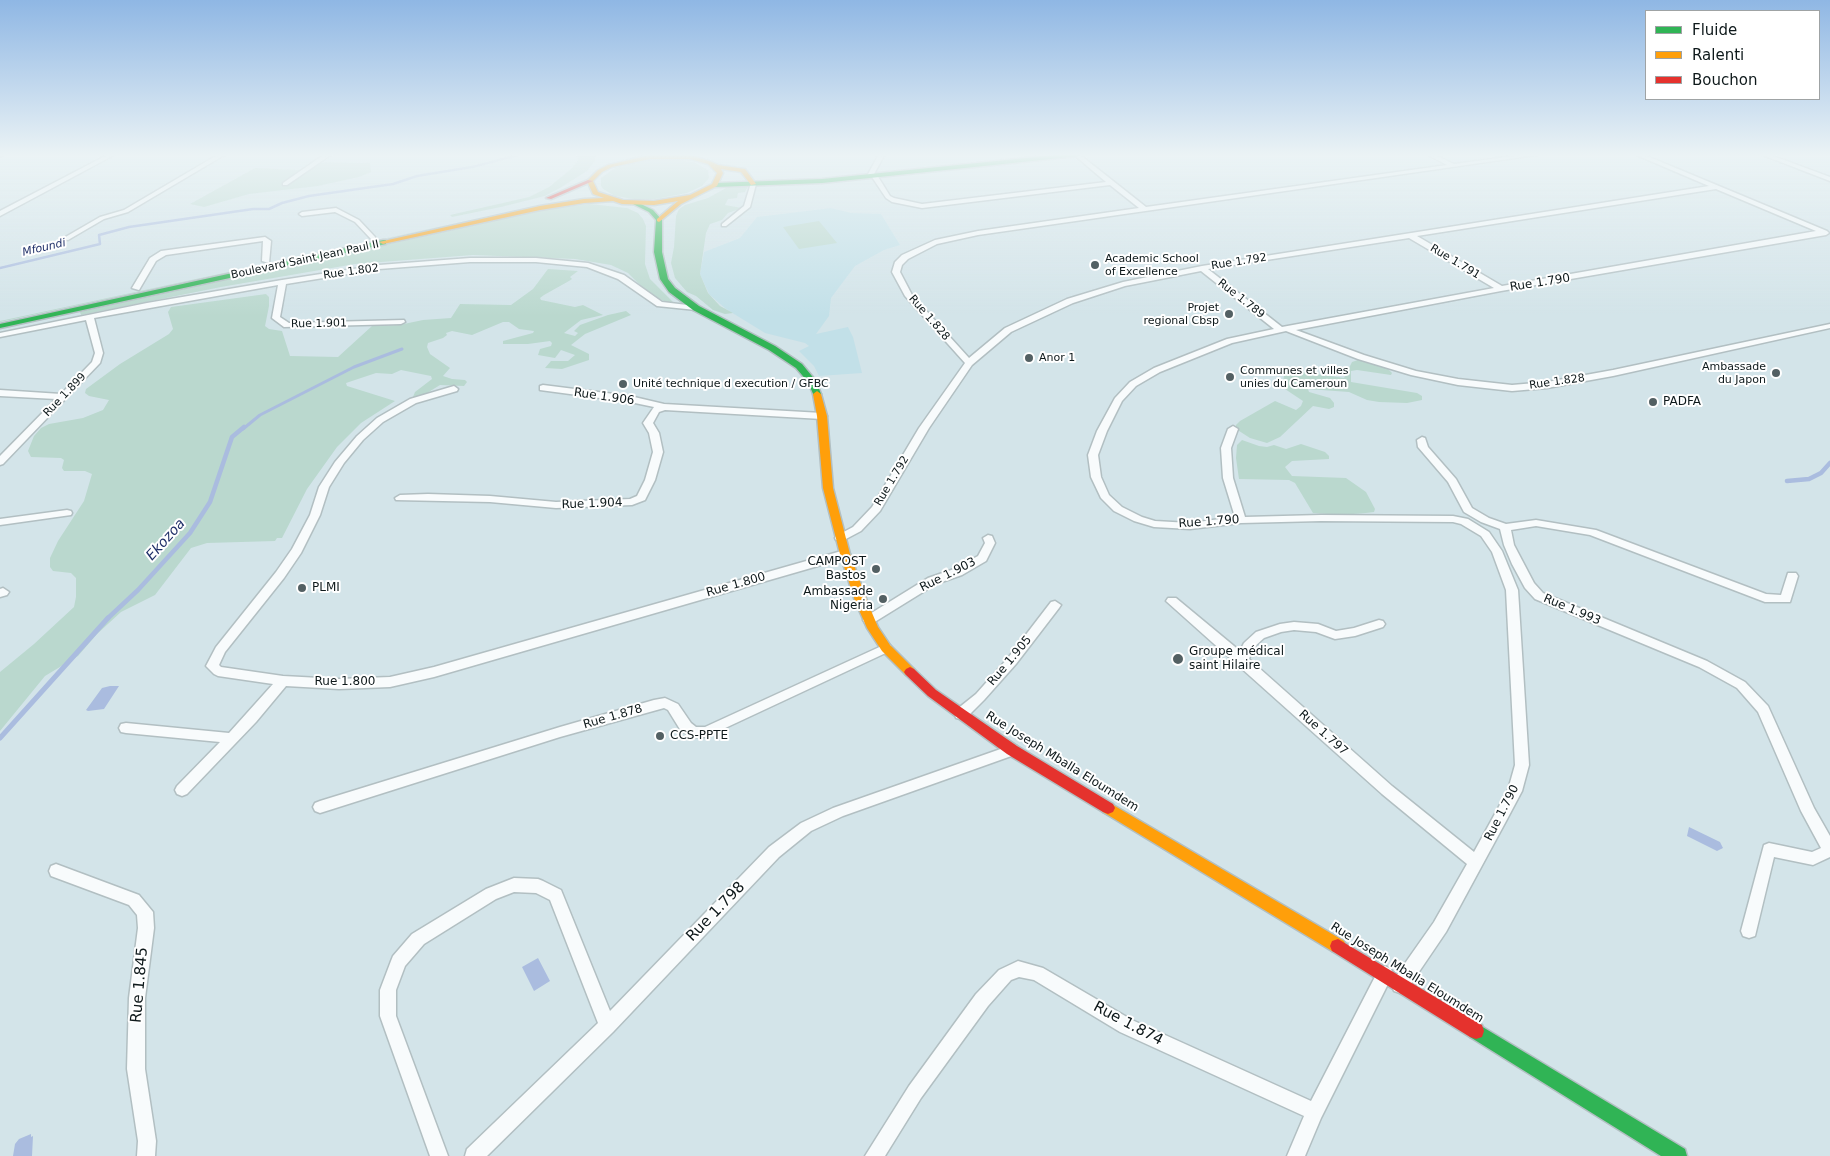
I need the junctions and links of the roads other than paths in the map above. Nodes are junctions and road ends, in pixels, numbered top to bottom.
1 (11, 208) edge
2 (131, 208) edge
3 (509, 208) edge
4 (540, 208) edge
5 (645, 208) edge
6 (675, 208) edge
7 (746, 208) edge
8 (1141, 208) edge
9 (1158, 208) edge
10 (1583, 208) edge
11 (1768, 208) edge
12 (1144, 210) junction
13 (0, 214) edge
14 (302, 214) dead end
15 (659, 220) junction
16 (724, 225) dead end
17 (1828, 233) edge
18 (1410, 235) junction
19 (373, 238) junction
20 (66, 239) dead end
21 (266, 261) junction
22 (1202, 268) junction
23 (282, 282) junction
24 (136, 288) junction
25 (1501, 289) junction
26 (696, 308) junction
27 (89, 316) junction
28 (62, 317) junction
29 (0, 318) edge
30 (400, 322) dead end
31 (0, 326) edge
32 (1830, 326) edge
33 (1284, 329) junction
34 (0, 335) edge
35 (969, 364) junction
36 (543, 388) dead end
37 (454, 389) dead end
38 (0, 393) edge
39 (62, 397) junction
40 (664, 407) junction
41 (822, 416) junction
42 (1233, 429) dead end
43 (1422, 440) dead end
44 (0, 462) edge
45 (400, 498) dead end
46 (67, 513) dead end
47 (1241, 520) junction
48 (0, 522) edge
49 (1505, 527) junction
50 (840, 538) junction
51 (988, 538) dead end
52 (845, 554) junction
53 (1792, 576) dead end
54 (1512, 590) junction
55 (1534, 592) junction
56 (1172, 601) dead end
57 (1055, 605) dead end
58 (869, 620) junction
59 (1379, 624) dead end
60 (886, 648) junction
61 (1242, 660) junction
62 (283, 681) junction
63 (960, 714) junction
64 (126, 728) dead end
65 (230, 738) junction
66 (1012, 750) junction
67 (182, 790) dead end
68 (320, 807) dead end
69 (1830, 850) edge
70 (1476, 862) junction
71 (56, 871) dead end
72 (1749, 931) dead end
73 (1385, 974) junction
74 (1400, 985) junction
75 (607, 1026) junction
76 (1316, 1112) junction
77 (146, 1156) edge
78 (438, 1156) edge
79 (474, 1156) edge
80 (874, 1156) edge
81 (1296, 1156) edge
82 (1678, 1156) edge

1 - 13 street
2 - 20 street
3 - 19 main road, Boulevard Saint Jean Paul II
4 - 28 main road, Boulevard Saint Jean Paul II
5 - 15 main road
6 - 15 main road
7 - 16 street
8 - 12 street
9 - 12 street, Rue 1.828
10 - 18 street, Rue 1.792
11 - 17 street
12 - 35 street, Rue 1.828
14 - 19 street
15 - 26 main road, Rue Joseph Mballa Eloumdem
17 - 25 street, Rue 1.790
18 - 22 street, Rue 1.792
18 - 25 street, Rue 1.791
19 - 21 main road, Boulevard Saint Jean Paul II
21 - 24 main road, Boulevard Saint Jean Paul II
21 - 24 street
22 - 33 street, Rue 1.789
22 - 35 street, Rue 1.792
23 - 26 street, Rue 1.802
23 - 27 street, Rue 1.802
23 - 30 street, Rue 1.901
24 - 29 main road, Boulevard Saint Jean Paul II
25 - 33 street, Rue 1.790
26 - 41 main road, Rue Joseph Mballa Eloumdem
27 - 28 street, Rue 1.802
27 - 39 street, Rue 1.899
28 - 31 main road, Boulevard Saint Jean Paul II
28 - 34 street, Rue 1.802
32 - 33 street, Rue 1.828
33 - 47 street, Rue 1.790
35 - 50 street, Rue 1.792
36 - 40 street, Rue 1.906
37 - 62 street, Rue 1.800
38 - 39 street
39 - 44 street, Rue 1.899
40 - 41 street
40 - 45 street, Rue 1.904
41 - 50 main road, Rue Joseph Mballa Eloumdem
42 - 47 street
43 - 49 street
46 - 48 street
47 - 54 street, Rue 1.790
49 - 53 street
49 - 55 street, Rue 1.993
50 - 52 main road, Rue Joseph Mballa Eloumdem
51 - 58 street, Rue 1.903
52 - 58 main road, Rue Joseph Mballa Eloumdem
52 - 62 street, Rue 1.800
54 - 55 street
54 - 70 street, Rue 1.790
55 - 69 street, Rue 1.993
56 - 61 street, Rue 1.797
57 - 63 street, Rue 1.905
58 - 60 main road, Rue Joseph Mballa Eloumdem
59 - 61 street
60 - 63 main road, Rue Joseph Mballa Eloumdem
60 - 68 street, Rue 1.878
61 - 70 street, Rue 1.797
62 - 65 street
63 - 66 main road, Rue Joseph Mballa Eloumdem
64 - 65 street
65 - 67 street
66 - 73 main road, Rue Joseph Mballa Eloumdem
66 - 75 street, Rue 1.798
69 - 72 street
70 - 74 street, Rue 1.790
71 - 77 street, Rue 1.845
73 - 74 main road, Rue Joseph Mballa Eloumdem
73 - 76 street
74 - 82 main road, Rue Joseph Mballa Eloumdem
75 - 78 street
75 - 79 street, Rue 1.798
76 - 80 street, Rue 1.874
76 - 81 street

